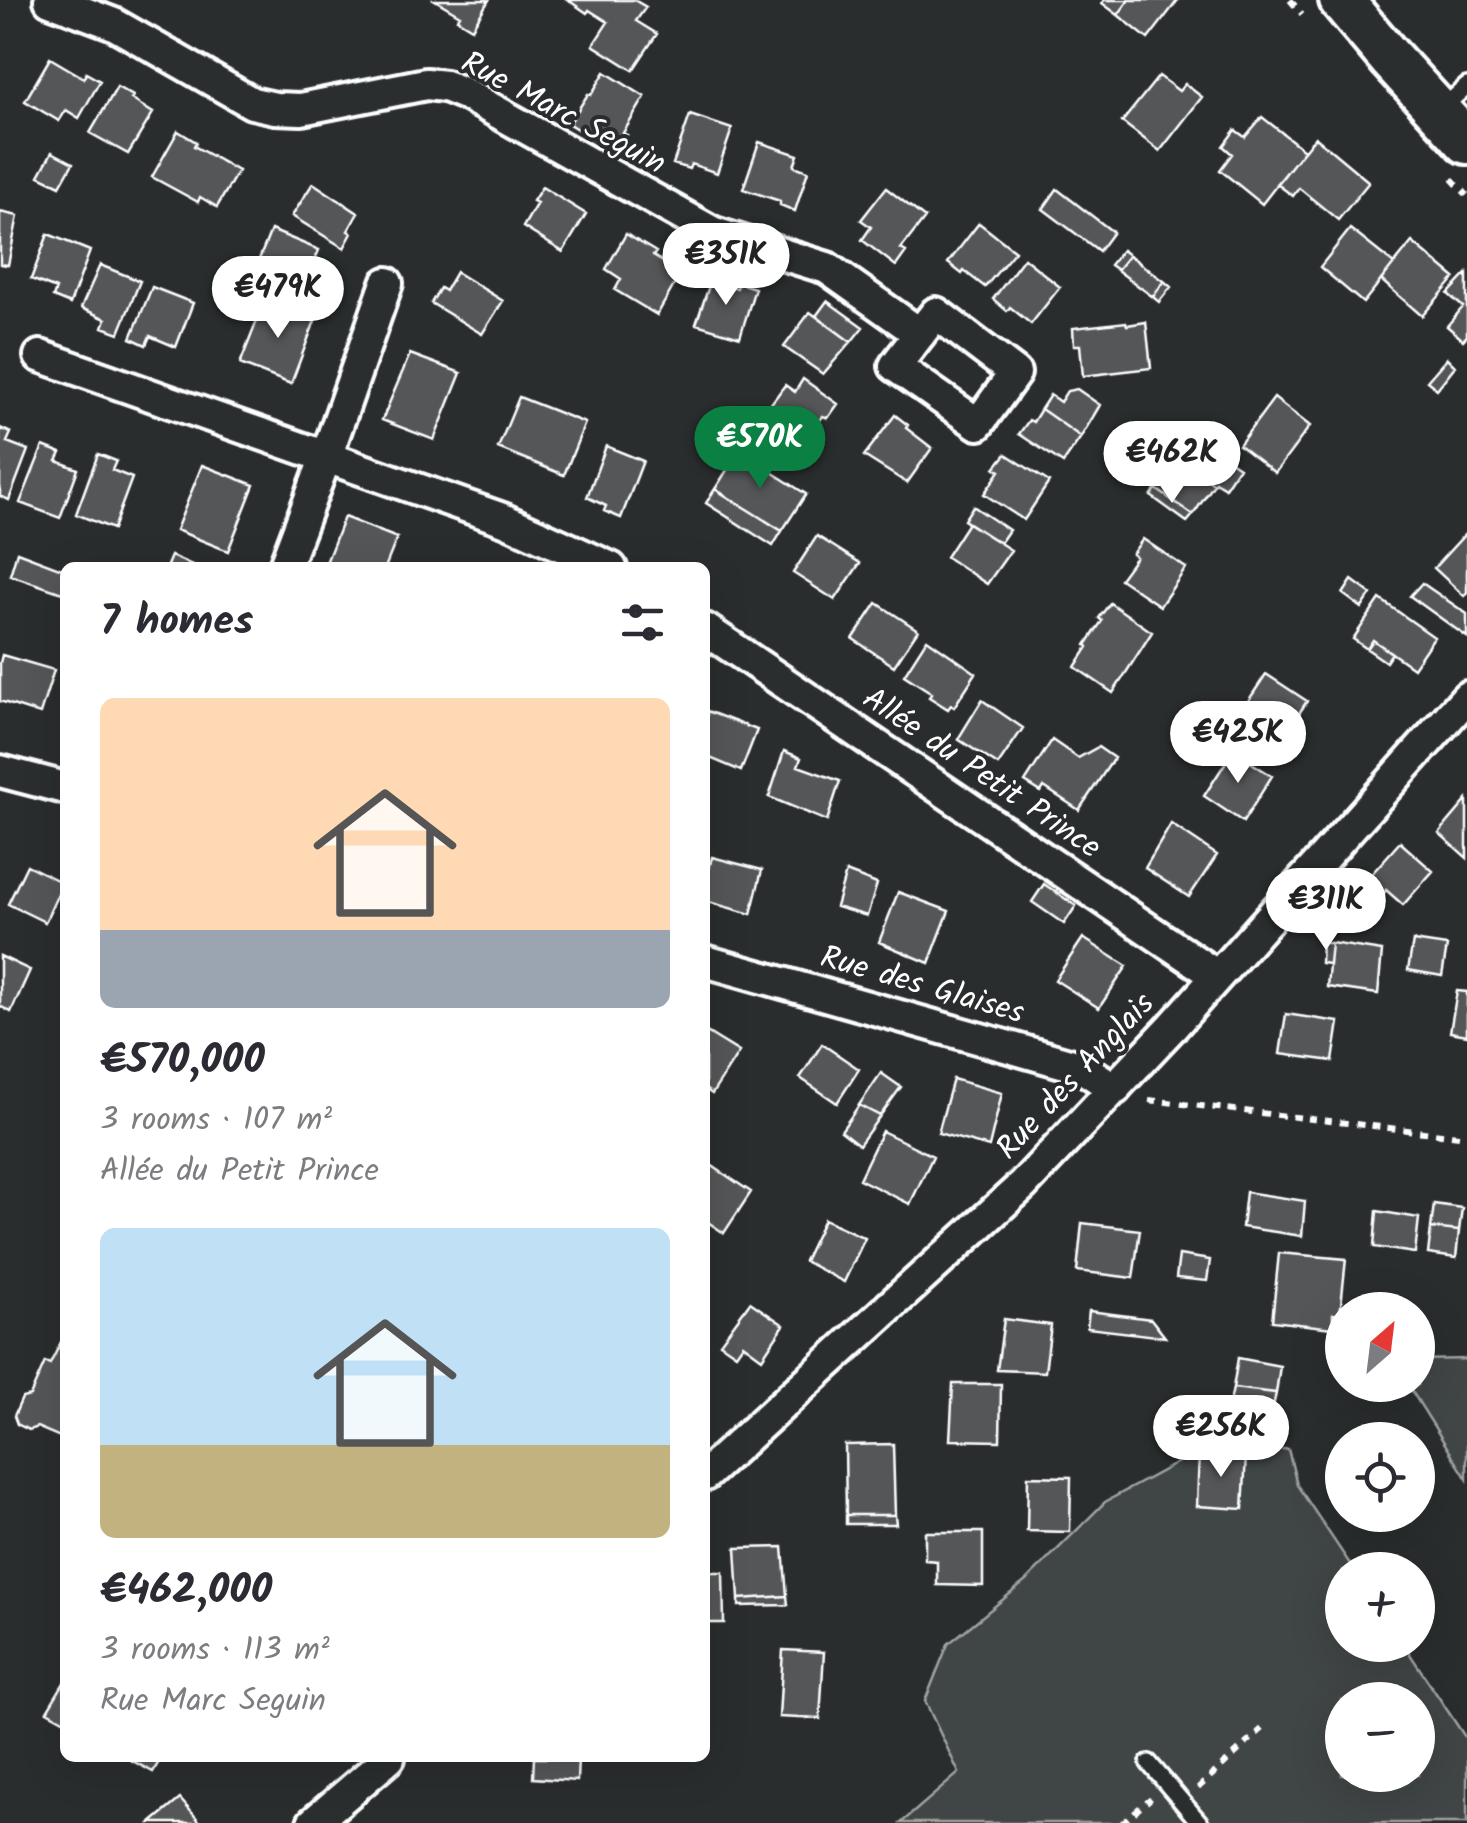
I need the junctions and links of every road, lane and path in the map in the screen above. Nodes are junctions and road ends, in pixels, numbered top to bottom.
1 (50, 0) edge
2 (1341, 0) edge
3 (1452, 99) edge
4 (1467, 142) edge
5 (387, 284) dead end
6 (920, 334) dead end
7 (40, 356) dead end
8 (326, 457) junction
9 (286, 562) edge
10 (598, 562) edge
11 (710, 631) edge
12 (1467, 697) edge
13 (0, 771) edge
14 (60, 787) edge
15 (710, 962) edge
16 (1217, 976) junction
17 (1115, 1089) junction
18 (1467, 1137) edge
19 (710, 1470) edge
20 (1262, 1729) dead end
21 (384, 1762) edge
22 (1149, 1763) dead end
23 (1167, 1784) junction
24 (1182, 1802) junction
25 (313, 1823) edge
26 (1122, 1823) edge
27 (1200, 1823) edge

1 - 6 street, Rue Marc Seguin
2 - 3 main road
3 - 4 main road
5 - 8 street
7 - 8 street
8 - 9 street
8 - 10 street
11 - 16 street, Allée du Petit Prince
12 - 16 street, Rue des Anglais
13 - 14 street
15 - 17 street, Rue des Glaises
16 - 17 street, Rue des Anglais
17 - 18 path
17 - 19 street, Rue des Anglais
20 - 24 path
21 - 25 street
22 - 23 lane
23 - 24 lane
23 - 26 path
24 - 27 lane

